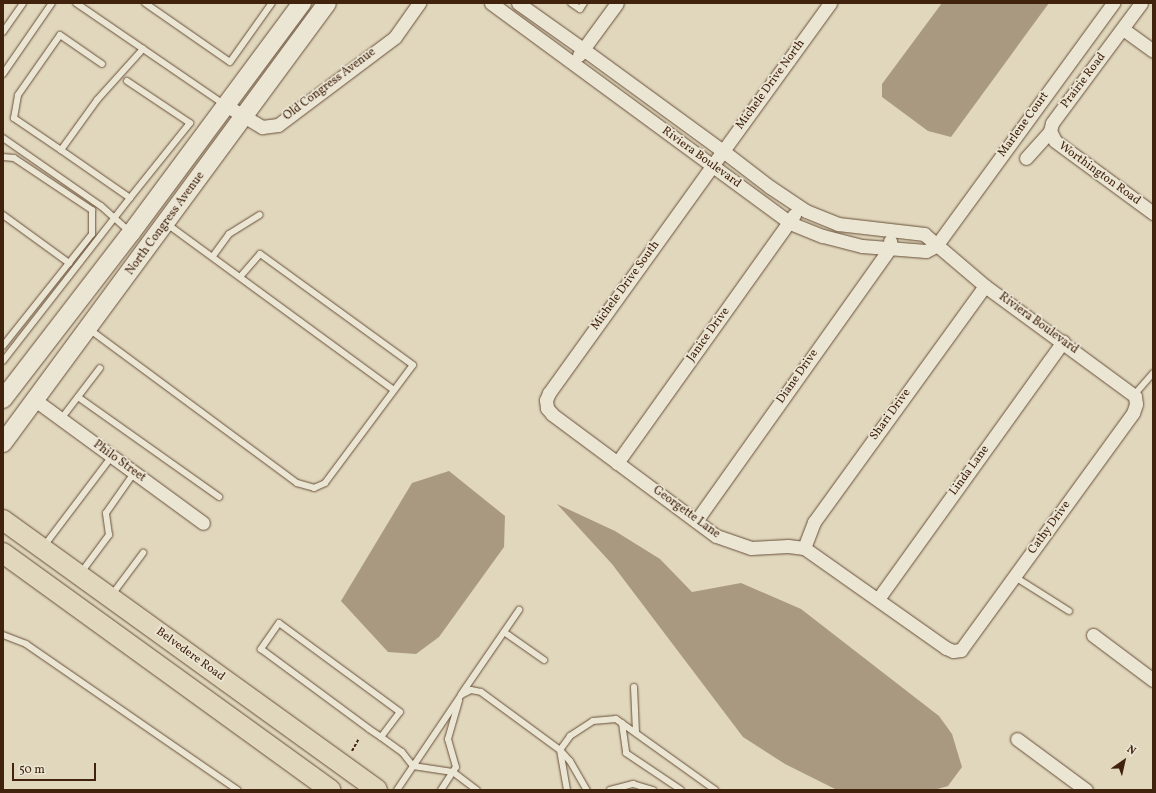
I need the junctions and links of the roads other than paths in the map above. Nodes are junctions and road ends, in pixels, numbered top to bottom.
1 (23, 3) edge
2 (52, 3) edge
3 (76, 3) edge
4 (145, 3) edge
5 (272, 3) edge
6 (302, 3) edge
7 (327, 3) edge
8 (419, 3) edge
9 (491, 3) edge
10 (518, 3) edge
11 (572, 3) edge
12 (584, 3) edge
13 (617, 3) edge
14 (830, 3) edge
15 (1113, 3) edge
16 (1141, 3) edge
17 (1123, 28) junction
18 (3, 32) edge
19 (143, 49) junction
20 (583, 49) junction
21 (1153, 51) edge
22 (102, 64) dead end
23 (572, 64) junction
24 (3, 74) edge
25 (127, 81) dead end
26 (227, 106) junction
27 (244, 117) junction
28 (1050, 131) junction
29 (3, 138) edge
30 (61, 150) junction
31 (723, 152) junction
32 (3, 157) edge
33 (1026, 158) dead end
34 (712, 166) junction
35 (130, 198) junction
36 (800, 207) junction
37 (1153, 213) edge
38 (259, 214) dead end
39 (3, 215) edge
40 (114, 219) junction
41 (790, 223) junction
42 (167, 224) junction
43 (889, 230) junction
44 (131, 233) junction
45 (936, 246) junction
46 (891, 247) junction
47 (213, 256) junction
48 (69, 263) junction
49 (241, 276) junction
50 (985, 286) junction
51 (89, 328) junction
52 (1063, 342) junction
53 (3, 346) edge
54 (3, 361) edge
55 (100, 368) dead end
56 (1153, 373) edge
57 (394, 390) junction
58 (78, 397) junction
59 (3, 399) edge
60 (35, 400) junction
61 (1135, 400) junction
62 (547, 408) joint
63 (61, 419) junction
64 (3, 443) edge
65 (112, 456) junction
66 (617, 463) junction
67 (134, 473) junction
68 (219, 497) dead end
69 (3, 511) edge
70 (3, 520) edge
71 (696, 521) junction
72 (203, 523) dead end
73 (21, 533) junction
74 (43, 548) junction
75 (804, 548) junction
76 (143, 553) dead end
77 (5, 556) edge
78 (80, 575) junction
79 (1015, 577) junction
80 (110, 597) junction
81 (878, 599) junction
82 (520, 610) dead end
83 (1069, 611) dead end
84 (504, 632) junction
85 (3, 635) edge
86 (1092, 636) dead end
87 (544, 660) dead end
88 (1153, 680) edge
89 (634, 686) dead end
90 (461, 695) junction
91 (622, 723) junction
92 (636, 732) junction
93 (381, 737) junction
94 (1017, 739) dead end
95 (560, 750) junction
96 (413, 766) junction
97 (452, 772) junction
98 (330, 789) edge
99 (238, 790) edge
100 (377, 790) edge
101 (397, 790) edge
102 (441, 790) edge
103 (477, 790) edge
104 (566, 790) edge
105 (587, 790) edge
106 (610, 790) edge
107 (653, 790) edge
108 (681, 790) edge
109 (715, 790) edge
110 (1086, 790) edge

1 - 18 lane
2 - 24 lane
3 - 19 lane
4 - 5 lane
6 - 26 street, North Congress Avenue
7 - 27 street, North Congress Avenue
8 - 27 street, Old Congress Avenue
9 - 23 street, Riviera Boulevard
10 - 20 street, Riviera Boulevard
11 - 12 lane
13 - 20 street
14 - 31 street, Michele Drive North
15 - 45 street, Marlene Court
16 - 17 street, Prairie Road
17 - 21 street
17 - 28 street, Prairie Road
19 - 26 lane
19 - 30 lane
20 - 23 street
20 - 31 street, Riviera Boulevard
22 - 30 lane
23 - 34 street, Riviera Boulevard
25 - 35 lane
26 - 27 street, Old Congress Avenue
26 - 44 street, North Congress Avenue
27 - 42 street, North Congress Avenue
28 - 33 street, Prairie Road
28 - 37 street, Worthington Road
29 - 40 lane
30 - 35 lane
31 - 34 street, Michele Drive North
31 - 36 street, Riviera Boulevard
32 - 48 lane
34 - 41 street, Riviera Boulevard
34 - 62 street, Michele Drive South
35 - 40 lane
36 - 41 street, Janice Drive
36 - 43 street, Riviera Boulevard
38 - 47 lane
39 - 48 lane
40 - 44 lane
40 - 54 lane
41 - 46 street, Riviera Boulevard
41 - 66 street, Janice Drive
42 - 47 lane
42 - 51 street, North Congress Avenue
43 - 45 street, Riviera Boulevard
43 - 46 street
44 - 59 street, North Congress Avenue
45 - 46 street, Riviera Boulevard
45 - 50 street, Riviera Boulevard
46 - 71 street, Diane Drive
47 - 49 lane
48 - 53 lane
49 - 57 lane
49 - 57 lane
50 - 52 street, Riviera Boulevard
50 - 75 street, Shari Drive
51 - 57 lane
51 - 60 street, North Congress Avenue
52 - 61 street, Riviera Boulevard
52 - 81 street, Linda Lane
55 - 58 lane
56 - 61 lane
58 - 63 lane
58 - 68 lane
60 - 63 street, Philo Street
60 - 64 street, North Congress Avenue
61 - 79 street, Cathy Drive
62 - 66 street, Georgette Lane
63 - 65 street, Philo Street
65 - 67 street, Philo Street
65 - 74 lane
66 - 71 street, Georgette Lane
67 - 72 street, Philo Street
67 - 78 lane
69 - 73 main road
70 - 73 main road, Belvedere Road
71 - 75 street, Georgette Lane
73 - 74 main road, Belvedere Road
74 - 78 main road, Belvedere Road
75 - 81 street
76 - 80 lane
77 - 98 main road
78 - 80 main road, Belvedere Road
79 - 81 street, Cathy Drive
79 - 83 lane
80 - 100 main road, Belvedere Road
82 - 84 lane
84 - 87 lane
84 - 90 lane
85 - 99 lane
86 - 88 street
89 - 92 lane
90 - 95 lane
90 - 96 lane
90 - 97 lane
91 - 92 lane
91 - 95 lane
91 - 108 lane
92 - 109 lane
93 - 93 lane
93 - 96 lane
94 - 110 street
95 - 104 lane
95 - 105 lane
96 - 97 lane
96 - 101 lane
97 - 102 lane
97 - 103 lane
106 - 107 lane

